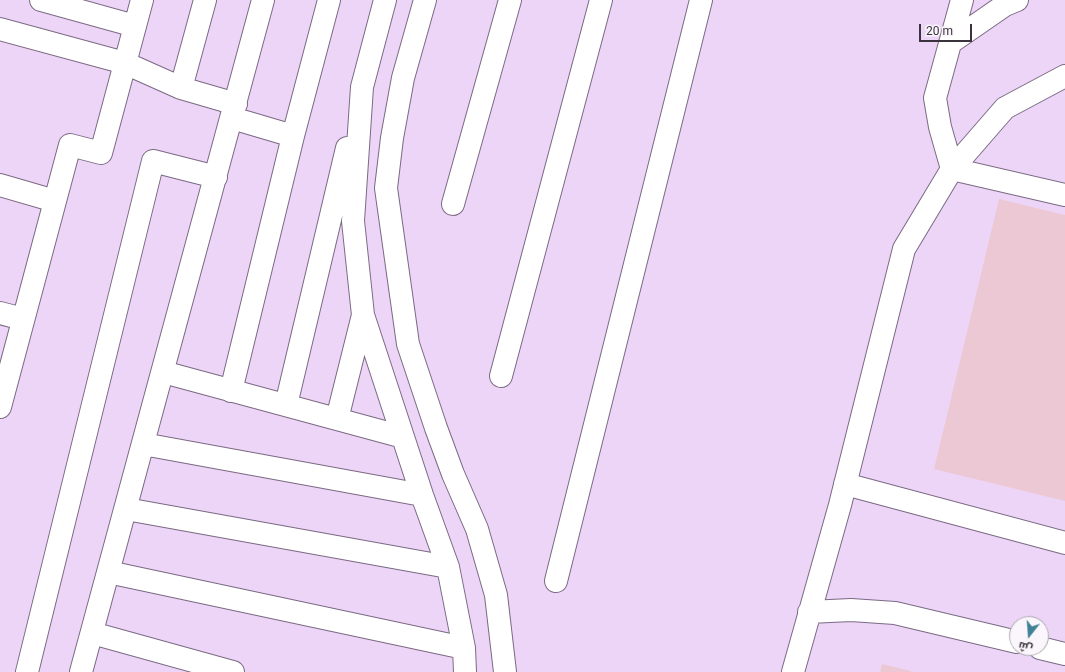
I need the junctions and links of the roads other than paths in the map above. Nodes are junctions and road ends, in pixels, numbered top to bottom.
1 (41, 0) edge
2 (142, 0) edge
3 (205, 0) edge
4 (263, 0) edge
5 (329, 0) edge
6 (385, 0) edge
7 (425, 0) edge
8 (510, 0) edge
9 (601, 0) edge
10 (701, 0) edge
11 (962, 0) edge
12 (1017, 0) edge
13 (135, 26) junction
14 (0, 29) edge
15 (950, 43) junction
16 (125, 63) junction
17 (1065, 76) edge
18 (362, 87) junction
19 (181, 88) junction
20 (234, 111) junction
21 (293, 136) junction
22 (952, 169) junction
23 (216, 177) junction
24 (0, 185) edge
25 (1065, 195) edge
26 (55, 200) junction
27 (453, 204) dead end
28 (0, 313) edge
29 (364, 315) junction
30 (24, 319) junction
31 (163, 372) junction
32 (501, 376) dead end
33 (231, 390) junction
34 (286, 405) junction
35 (0, 407) edge
36 (337, 419) junction
37 (403, 437) junction
38 (143, 444) junction
39 (845, 484) junction
40 (422, 495) junction
41 (126, 509) junction
42 (1065, 543) edge
43 (448, 567) junction
44 (108, 572) junction
45 (556, 581) dead end
46 (809, 612) junction
47 (92, 633) junction
48 (1009, 640) edge
49 (464, 648) junction
50 (1049, 650) edge
51 (1065, 654) edge
52 (27, 672) edge
53 (81, 672) edge
54 (233, 672) edge
55 (465, 672) edge
56 (505, 672) edge
57 (793, 672) edge

1 - 13 lane
2 - 13 lane
3 - 19 lane
4 - 20 lane
5 - 21 lane
6 - 18 lane
7 - 56 lane
8 - 27 lane
9 - 32 lane
10 - 45 lane
11 - 15 lane
12 - 15 lane
13 - 16 lane
14 - 16 lane
15 - 22 lane
16 - 19 lane
16 - 26 lane
17 - 22 lane
18 - 29 lane
18 - 34 lane
19 - 20 lane
20 - 21 lane
20 - 23 lane
21 - 33 lane
22 - 25 lane
22 - 39 lane
23 - 31 lane
23 - 52 lane
24 - 26 lane
26 - 30 lane
28 - 30 lane
29 - 36 lane
29 - 37 lane
30 - 35 lane
31 - 33 lane
31 - 38 lane
33 - 34 lane
34 - 36 lane
36 - 37 lane
37 - 40 lane
38 - 40 lane
38 - 41 lane
39 - 42 lane
39 - 46 lane
40 - 43 lane
41 - 43 lane
41 - 44 lane
43 - 49 lane
44 - 47 lane
44 - 49 lane
46 - 48 lane
46 - 57 lane
47 - 53 lane
47 - 54 lane
49 - 55 lane
50 - 51 lane

